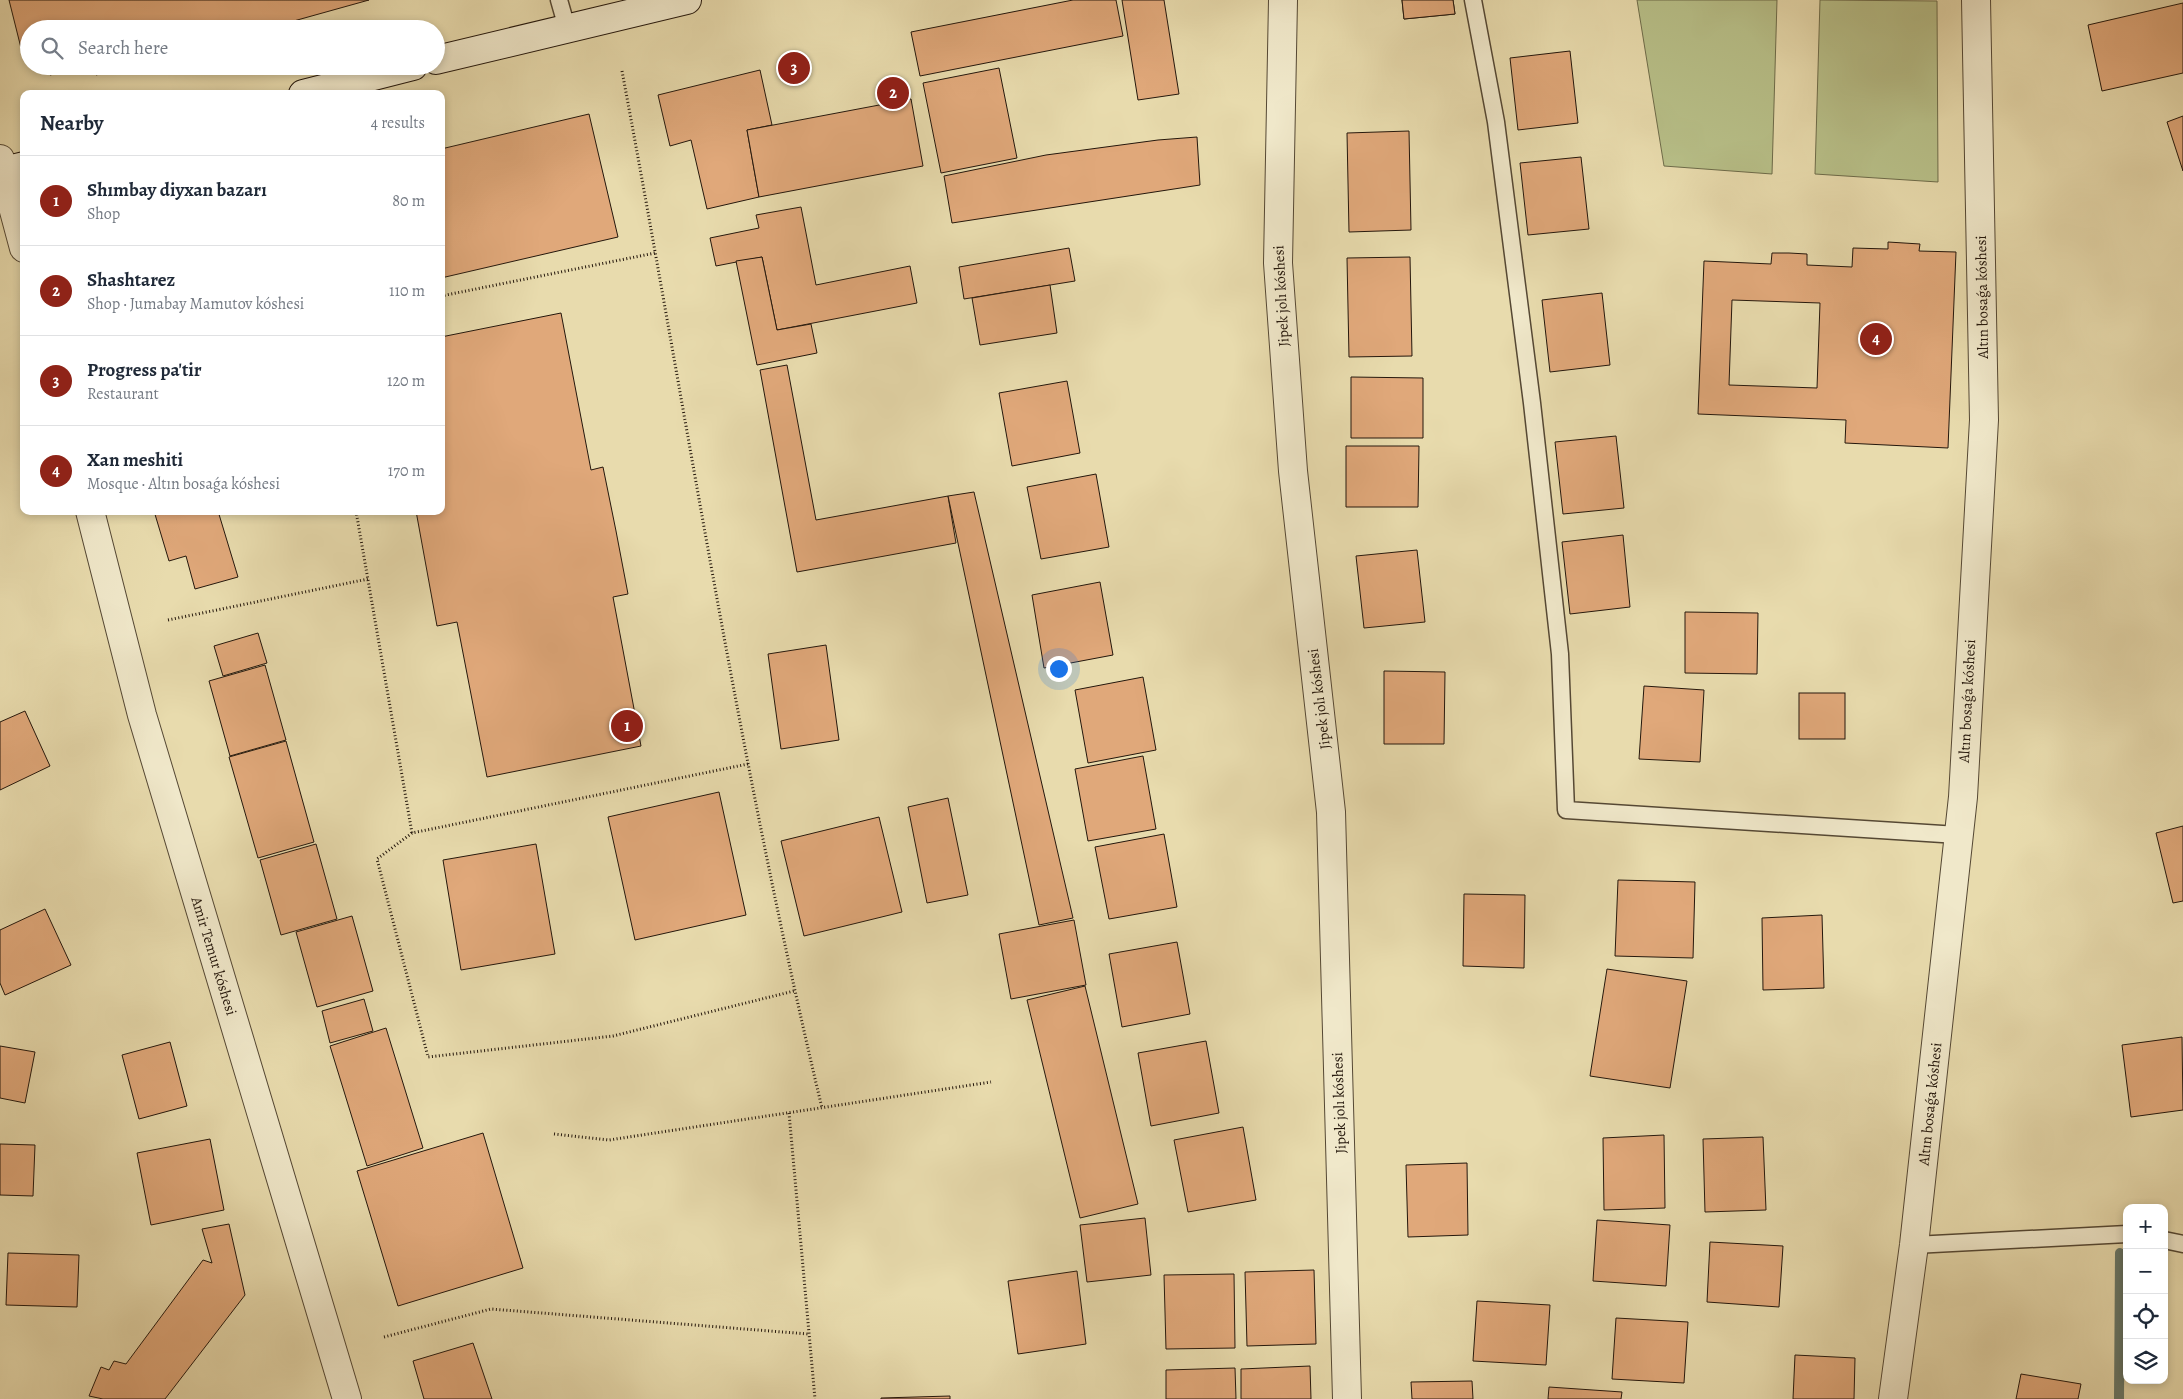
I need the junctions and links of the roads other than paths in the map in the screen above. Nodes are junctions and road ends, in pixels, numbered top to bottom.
1 (559, 0) edge
2 (687, 0) edge
3 (1282, 0) edge
4 (1473, 0) edge
5 (1976, 0) edge
6 (567, 28) junction
7 (445, 58) edge
8 (378, 75) edge
9 (319, 90) edge
10 (7, 167) edge
11 (20, 229) edge
12 (91, 515) edge
13 (1958, 835) junction
14 (2123, 1234) edge
15 (2168, 1241) edge
16 (2183, 1244) edge
17 (1914, 1245) junction
18 (348, 1399) edge
19 (1347, 1399) edge
20 (1893, 1399) edge

1 - 6 lane
2 - 6 street
3 - 19 street, Jipek jolı kóshesi
4 - 13 lane
5 - 13 street, Altın bosaǵa kóshesi
6 - 7 street
8 - 9 street
10 - 11 street
12 - 18 street, Amir Temur kóshesi
13 - 17 street, Altın bosaǵa kóshesi
14 - 17 lane
15 - 16 lane
17 - 20 street, Altın bosaǵa kóshesi

